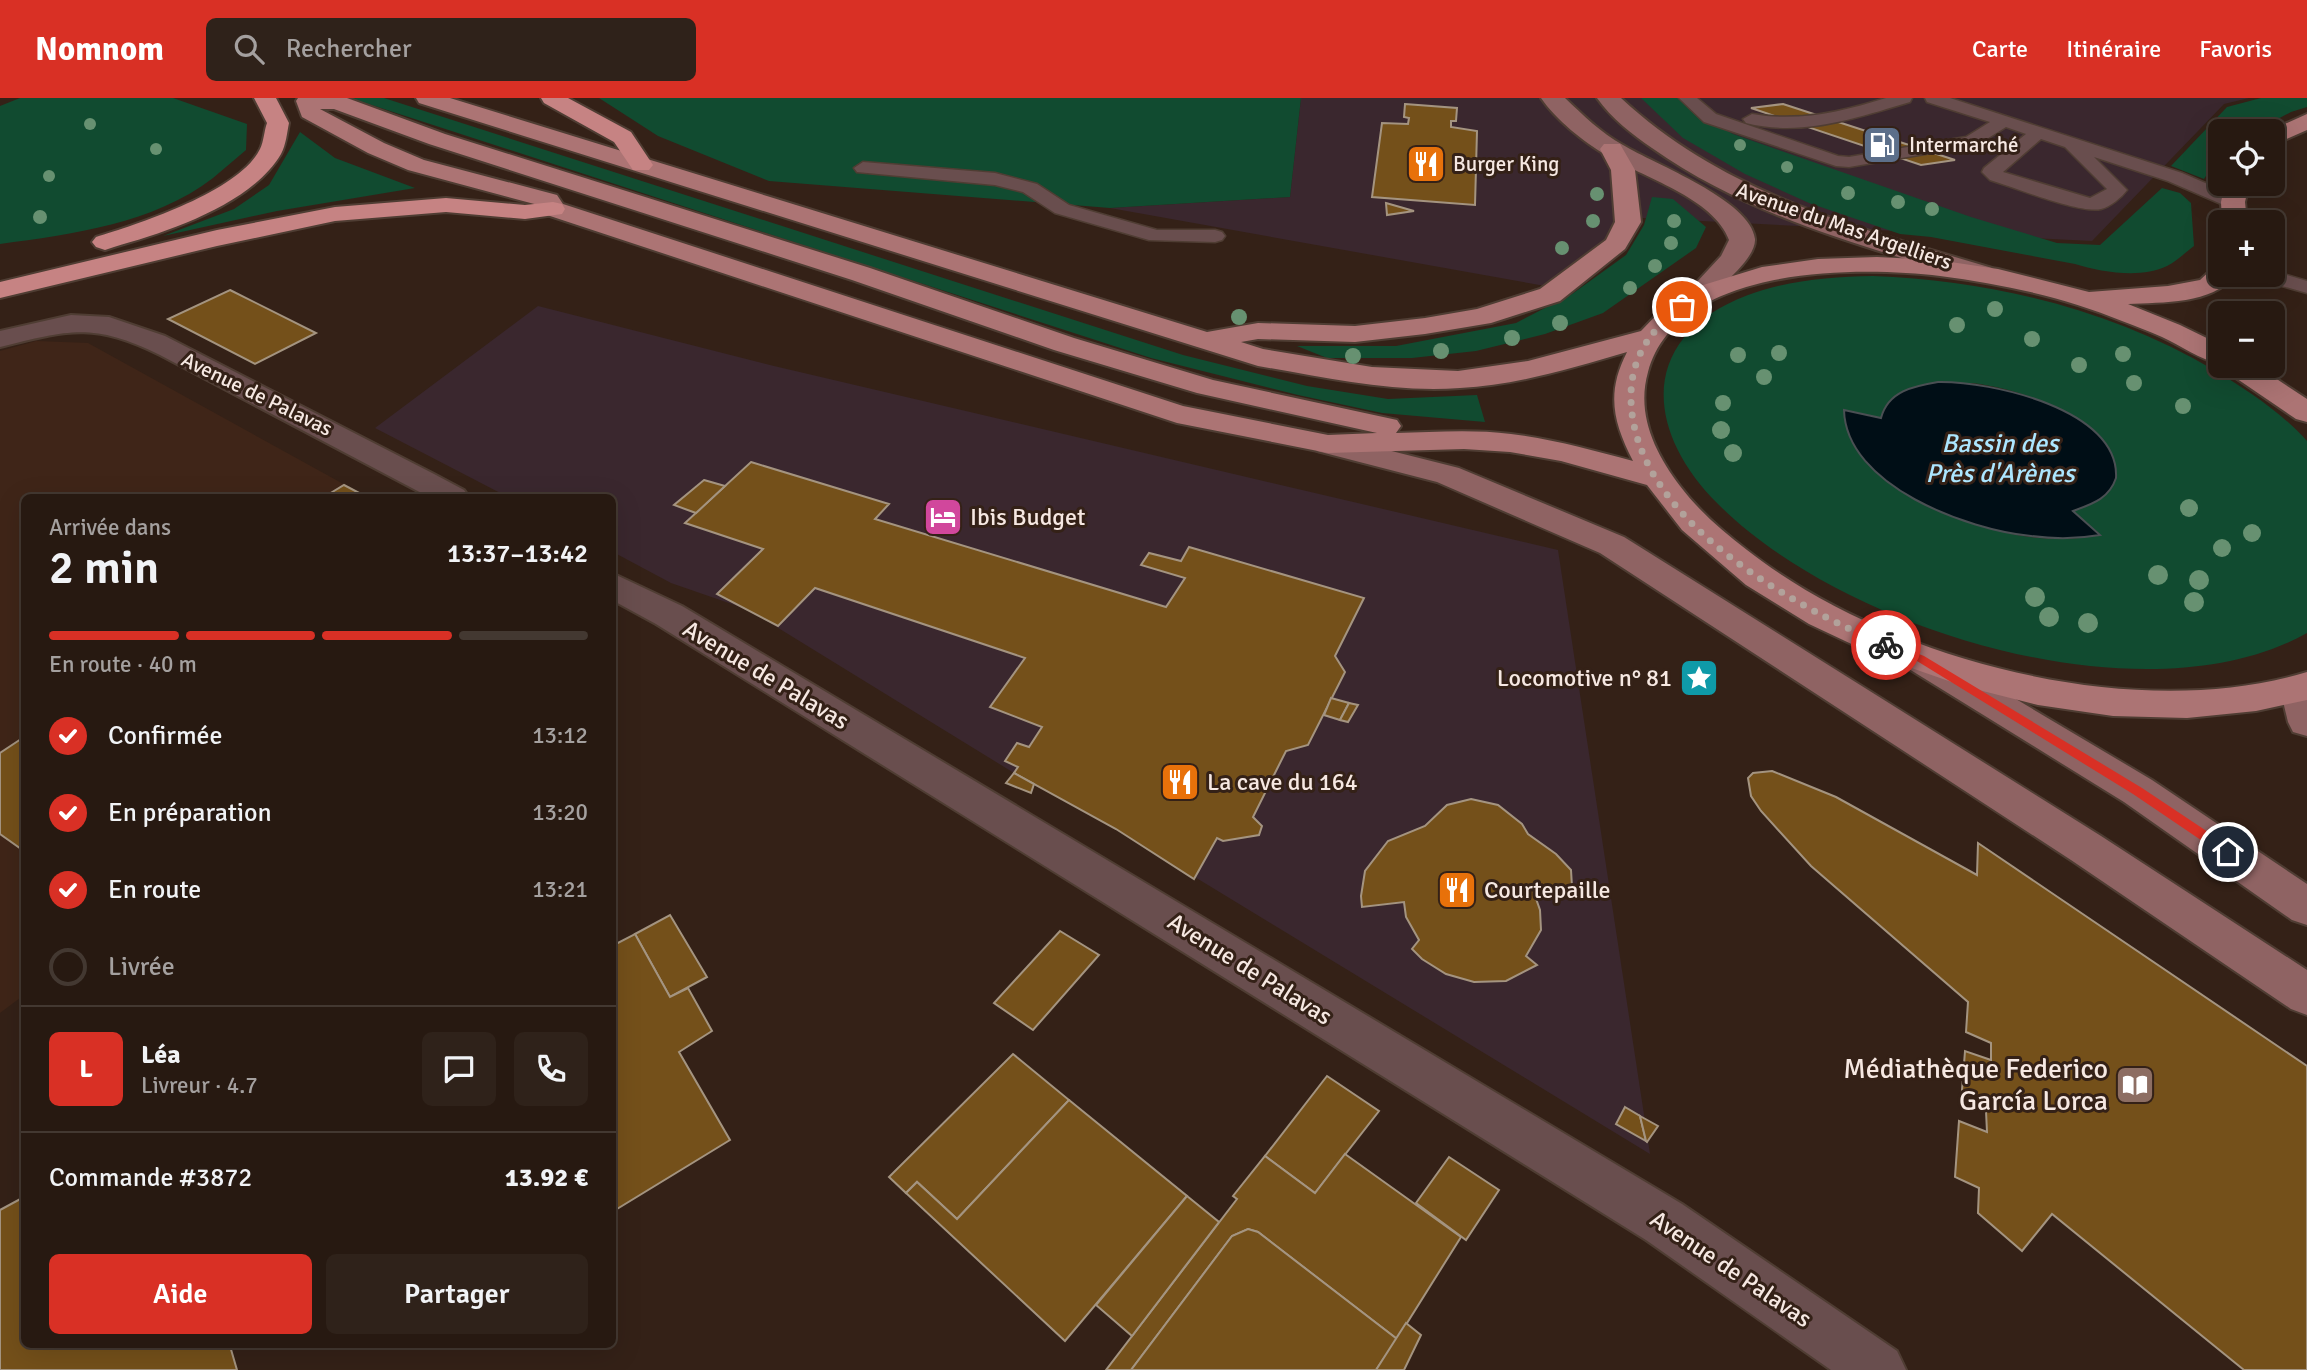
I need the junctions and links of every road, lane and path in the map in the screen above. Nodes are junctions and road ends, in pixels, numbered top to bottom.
1 (265, 98) edge
2 (426, 98) edge
3 (552, 98) edge
4 (1552, 98) edge
5 (1608, 98) edge
6 (1687, 98) edge
7 (1713, 98) edge
8 (1904, 98) edge
9 (1933, 98) edge
10 (303, 99) edge
11 (2004, 121) junction
12 (2307, 121) edge
13 (2039, 132) junction
14 (2285, 132) edge
15 (2068, 141) junction
16 (1612, 149) junction
17 (641, 165) junction
18 (863, 168) dead end
19 (2235, 203) edge
20 (553, 209) junction
21 (1215, 236) dead end
22 (24, 260) dead end
23 (1983, 274) junction
24 (2285, 281) edge
25 (2208, 286) edge
26 (2307, 287) edge
27 (0, 290) edge
28 (1696, 298) junction
29 (2080, 298) junction
30 (1649, 337) junction
31 (0, 339) edge
32 (1204, 341) junction
33 (2208, 350) edge
34 (2256, 378) edge
35 (2307, 413) edge
36 (1464, 440) junction
37 (1328, 444) junction
38 (1655, 477) junction
39 (447, 494) edge
40 (616, 587) edge
41 (1920, 659) junction
42 (2304, 699) edge
43 (2307, 907) edge
44 (2307, 995) edge
45 (1878, 1370) edge

1 - 22 highway
2 - 17 main road
3 - 17 highway
4 - 16 main road, Avenue du Mas Argelliers
5 - 23 main road, Avenue du Mas Argelliers
6 - 11 lane
7 - 8 lane
9 - 11 lane
10 - 20 main road
10 - 36 main road
11 - 13 lane
12 - 14 main road
13 - 15 lane
13 - 15 lane
15 - 19 lane
16 - 28 main road, Avenue du Mas Argelliers
16 - 32 main road
17 - 32 main road
18 - 21 lane
20 - 27 highway
20 - 37 main road
23 - 28 main road
23 - 29 main road
24 - 26 lane
25 - 29 main road
28 - 30 main road
29 - 33 main road
30 - 32 main road
30 - 38 main road
31 - 39 street, Avenue de Palavas
34 - 35 main road
36 - 37 main road
36 - 38 main road
37 - 44 main road
38 - 41 main road
40 - 45 street, Avenue de Palavas
41 - 42 main road
41 - 43 main road

